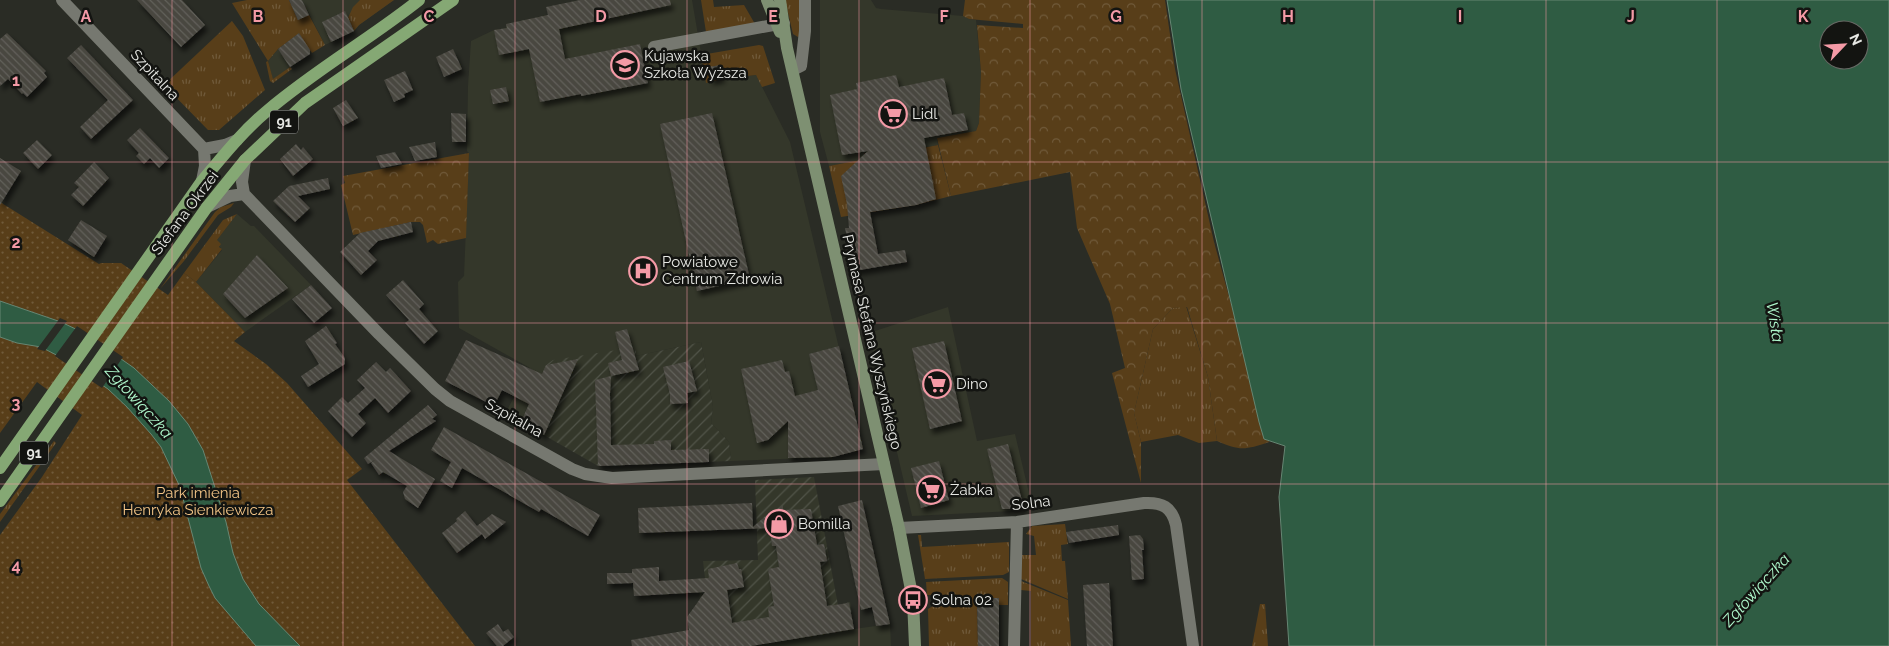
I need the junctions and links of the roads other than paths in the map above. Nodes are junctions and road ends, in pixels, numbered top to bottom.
1 (62, 0) edge
2 (419, 0) edge
3 (453, 0) edge
4 (767, 0) edge
5 (780, 0) edge
6 (805, 0) edge
7 (780, 24) junction
8 (654, 47) dead end
9 (792, 70) junction
10 (237, 140) junction
11 (204, 149) junction
12 (246, 160) junction
13 (202, 181) junction
14 (244, 194) junction
15 (207, 207) junction
16 (884, 464) junction
17 (0, 468) edge
18 (0, 501) edge
19 (1017, 522) junction
20 (899, 528) junction
21 (915, 646) edge
22 (1014, 646) edge
23 (1193, 646) edge

1 - 11 street, Szpitalna
2 - 10 main road, Stefana Okrzei / 91
3 - 12 main road, Stefana Okrzei / 91
4 - 7 main road, Prymasa Stefana Wyszyńskiego
5 - 7 main road, Prymasa Stefana Wyszyńskiego
6 - 9 street
7 - 8 street
7 - 9 main road, Prymasa Stefana Wyszyńskiego
9 - 16 main road, Prymasa Stefana Wyszyńskiego
10 - 11 street
10 - 13 main road, Stefana Okrzei / 91
11 - 13 street
12 - 14 street
12 - 15 main road, Stefana Okrzei / 91
13 - 17 main road, Stefana Okrzei / 91
14 - 15 street
14 - 16 street, Szpitalna
15 - 18 main road, Stefana Okrzei / 91
16 - 20 main road, Prymasa Stefana Wyszyńskiego
19 - 20 street, Solna
19 - 22 street
19 - 23 street, Solna
20 - 21 main road, Prymasa Stefana Wyszyńskiego

